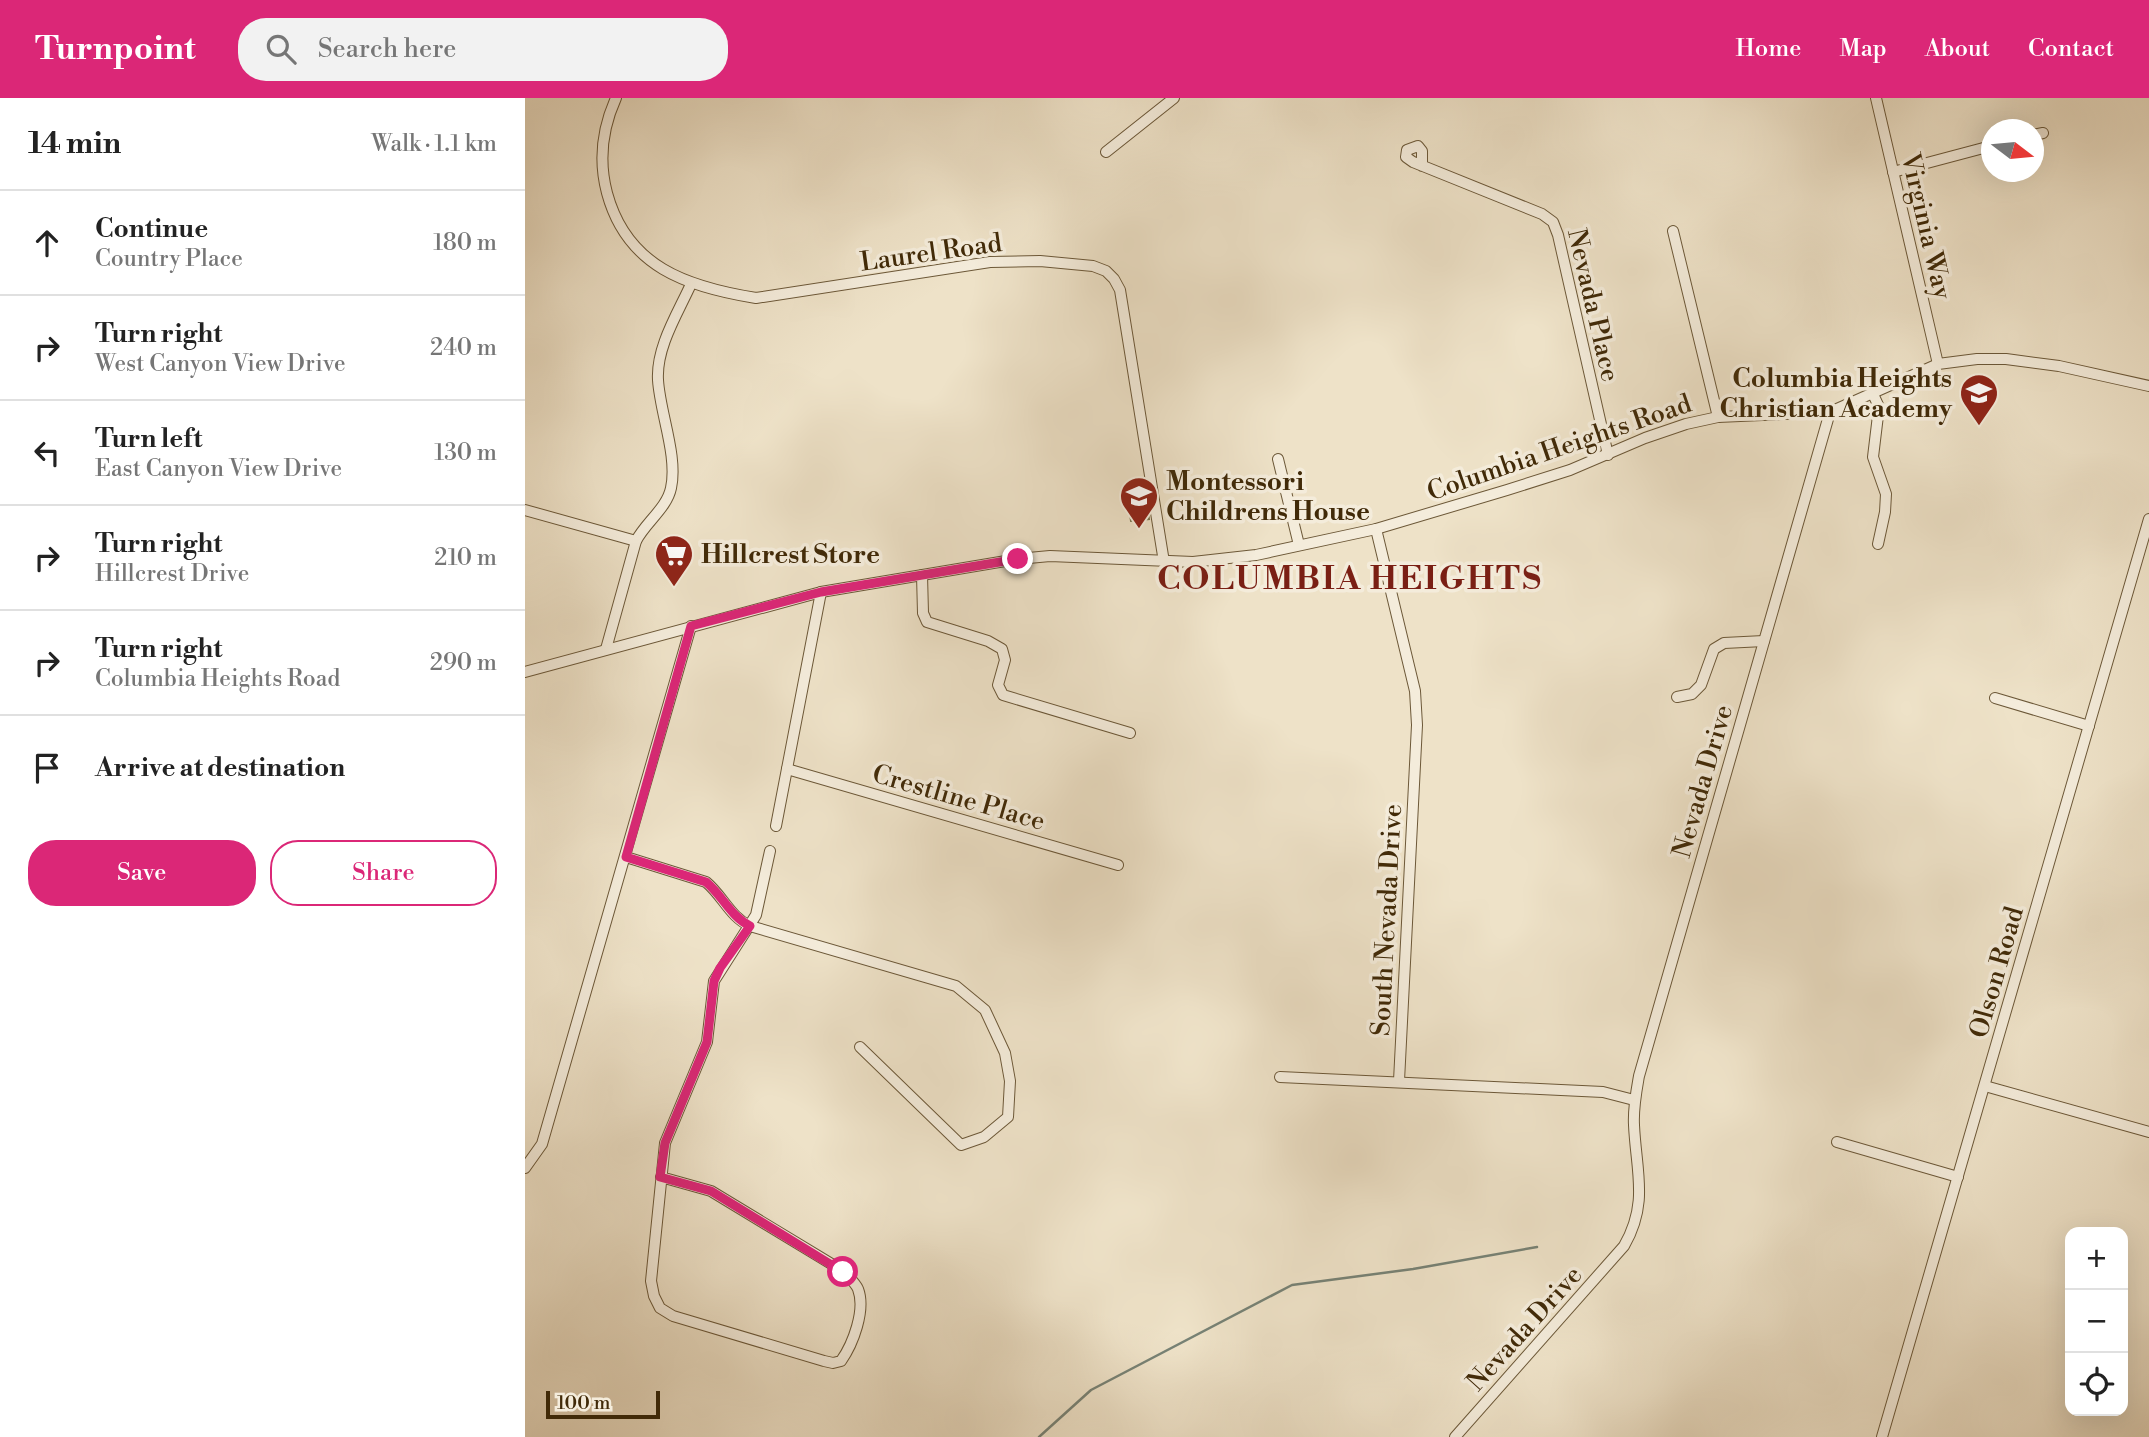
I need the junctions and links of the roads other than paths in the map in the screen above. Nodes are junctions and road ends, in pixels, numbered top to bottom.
1 (616, 98) edge
2 (1174, 98) edge
3 (1876, 98) edge
4 (1981, 149) edge
5 (1106, 152) dead end
6 (1422, 166) dead end
7 (1893, 172) junction
8 (1673, 231) dead end
9 (691, 284) junction
10 (1938, 364) junction
11 (2149, 386) edge
12 (1873, 394) junction
13 (1830, 412) junction
14 (1718, 417) junction
15 (1608, 455) junction
16 (1278, 458) dead end
17 (525, 510) edge
18 (2149, 519) edge
19 (1376, 529) junction
20 (636, 541) junction
21 (1878, 544) dead end
22 (1299, 545) junction
23 (1164, 562) junction
24 (922, 575) junction
25 (821, 592) junction
26 (691, 626) junction
27 (1764, 641) junction
28 (606, 649) junction
29 (525, 672) edge
30 (1677, 697) dead end
31 (1995, 698) dead end
32 (2089, 726) junction
33 (1130, 733) dead end
34 (787, 769) junction
35 (776, 826) dead end
36 (771, 851) dead end
37 (626, 857) junction
38 (1118, 865) dead end
39 (750, 926) junction
40 (860, 1047) dead end
41 (1280, 1077) dead end
42 (1399, 1081) junction
43 (1985, 1086) junction
44 (1634, 1100) junction
45 (2149, 1132) edge
46 (1837, 1142) dead end
47 (525, 1168) edge
48 (660, 1177) junction
49 (1958, 1177) junction
50 (1455, 1437) edge
51 (1882, 1437) edge

1 - 9 street, Laurel Road
2 - 5 street
3 - 7 street, Virginia Way
4 - 7 street
6 - 15 street, Nevada Place
7 - 10 street, Virginia Way
8 - 14 street
9 - 20 street
9 - 23 street, Laurel Road
10 - 11 street, Columbia Heights Road
10 - 12 street, Columbia Heights Road
12 - 13 street, Columbia Heights Road
12 - 21 street
13 - 14 street, Columbia Heights Road
13 - 27 street, Nevada Drive
14 - 15 street, Columbia Heights Road
15 - 19 street, Columbia Heights Road
16 - 22 street
17 - 20 street
18 - 32 street, Olson Road
19 - 22 street, Columbia Heights Road
19 - 42 street, South Nevada Drive
20 - 28 street
22 - 23 street, Columbia Heights Road
23 - 24 street, Columbia Heights Road
24 - 25 street, Columbia Heights Road
24 - 33 street
25 - 26 street, Columbia Heights Road
25 - 34 street
26 - 28 street, Columbia Heights Road
26 - 37 street
27 - 30 street
27 - 44 street, Nevada Drive
28 - 29 street, Columbia Heights Road
31 - 32 street
32 - 43 street, Olson Road
34 - 35 street
34 - 38 street, Crestline Place
36 - 39 street
37 - 39 street
37 - 47 street
39 - 40 street
39 - 48 street
41 - 42 street
42 - 44 street
43 - 45 street
43 - 49 street, Olson Road
44 - 50 street, Nevada Drive
46 - 49 street
48 - 48 street
49 - 51 street, Olson Road

